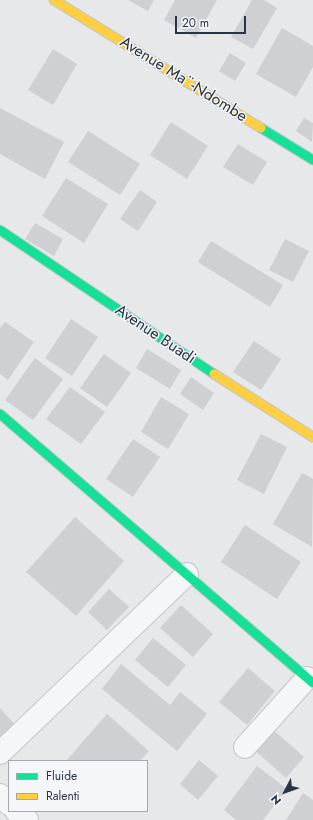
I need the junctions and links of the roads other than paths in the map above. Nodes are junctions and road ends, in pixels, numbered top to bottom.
1 (54, 0) edge
2 (313, 160) edge
3 (0, 230) edge
4 (0, 414) edge
5 (313, 437) edge
6 (187, 574) junction
7 (310, 681) edge
8 (245, 747) dead end
9 (0, 754) edge
10 (0, 795) edge
11 (8, 803) edge
12 (17, 812) edge
13 (27, 820) edge

1 - 2 street, Avenue Ma¨-Ndombe
3 - 5 street, Avenue Buadi
4 - 6 street
6 - 7 street
6 - 9 street
7 - 8 street
10 - 11 street
12 - 13 street

